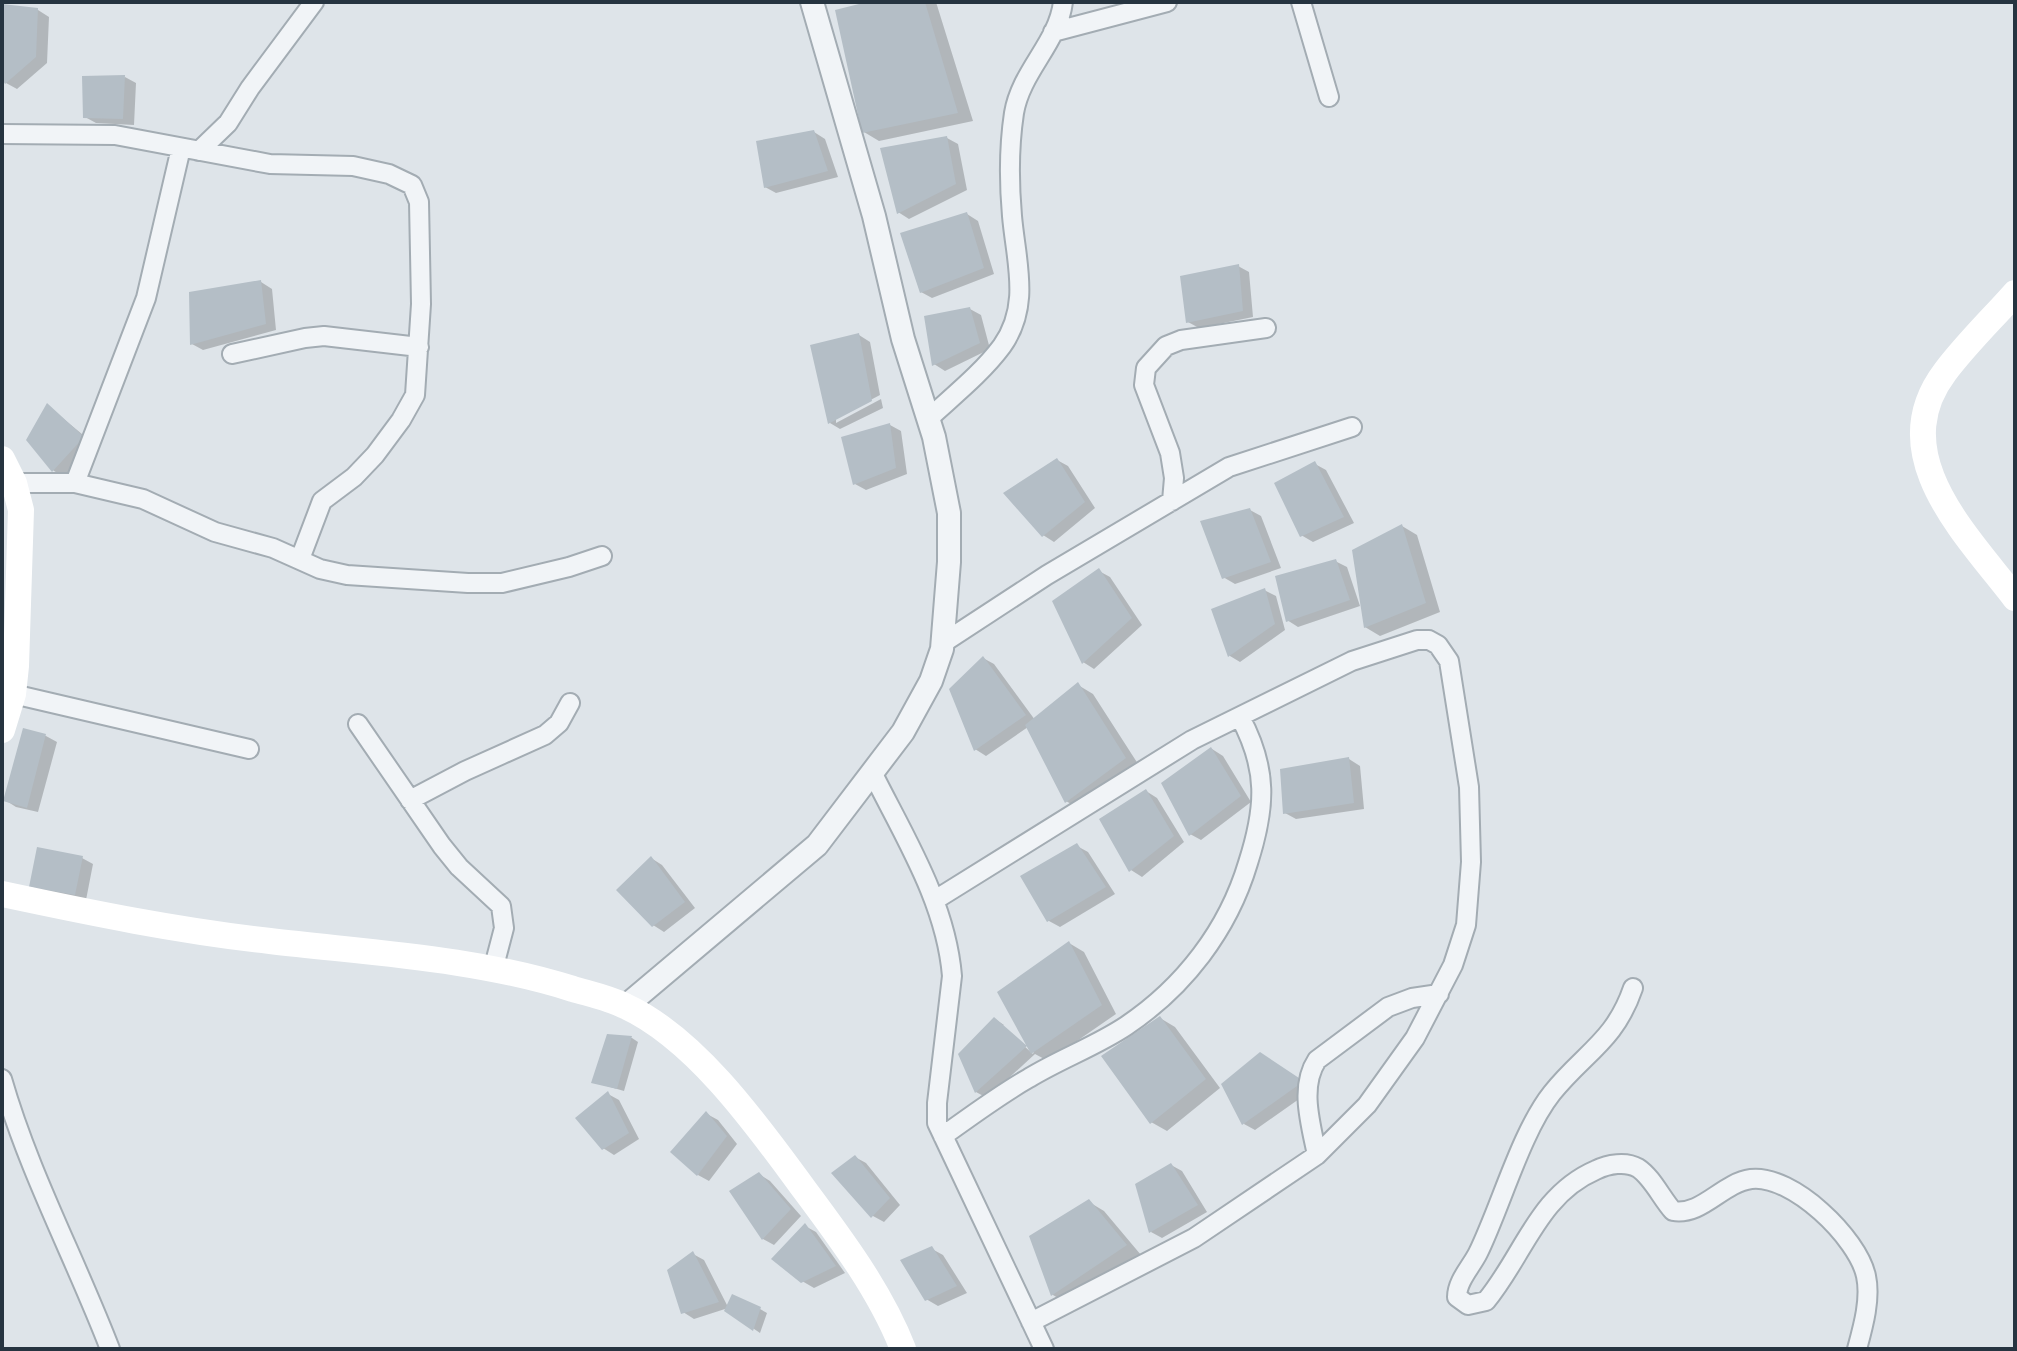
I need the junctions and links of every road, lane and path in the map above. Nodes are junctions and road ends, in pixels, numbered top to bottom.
1 (314, 2) edge
2 (812, 2) edge
3 (1063, 2) edge
4 (1167, 2) edge
5 (1301, 2) edge
6 (1053, 32) junction
7 (1329, 97) dead end
8 (2, 134) edge
9 (190, 150) junction
10 (2015, 293) edge
11 (1266, 328) dead end
12 (419, 347) junction
13 (232, 354) dead end
14 (928, 419) junction
15 (1352, 427) dead end
16 (2, 459) edge
17 (14, 483) junction
18 (75, 483) junction
19 (1172, 501) junction
20 (11, 532) edge
21 (602, 556) dead end
22 (300, 559) junction
23 (2015, 598) edge
24 (943, 643) junction
25 (13, 694) junction
26 (570, 703) dead end
27 (1240, 717) junction
28 (358, 724) dead end
29 (2, 730) edge
30 (249, 749) dead end
31 (873, 774) junction
32 (410, 800) junction
33 (2, 894) edge
34 (935, 900) junction
35 (493, 970) junction
36 (1633, 988) dead end
37 (1439, 994) junction
38 (626, 1006) junction
39 (2, 1079) edge
40 (943, 1136) junction
41 (1317, 1155) junction
42 (1031, 1322) junction
43 (110, 1349) edge
44 (903, 1349) edge
45 (1044, 1349) edge
46 (1857, 1349) edge

1 - 9 street
2 - 14 street
3 - 6 street
4 - 6 street
5 - 7 street
6 - 14 street
8 - 9 street
9 - 12 street
9 - 18 street
10 - 23 main road
11 - 19 street
12 - 13 street
12 - 22 street
14 - 24 street
15 - 19 street
16 - 17 main road
17 - 18 street
17 - 20 main road
18 - 22 street
19 - 24 street
20 - 25 main road
21 - 22 street
24 - 31 street
25 - 29 main road
25 - 30 street
26 - 32 street
27 - 34 street
27 - 37 street
27 - 40 street
28 - 32 street
31 - 34 street
31 - 38 street
32 - 35 street
33 - 35 main road
34 - 40 street
35 - 38 main road
36 - 46 street
37 - 41 street
37 - 41 street
38 - 44 main road
39 - 43 street
40 - 42 street
41 - 42 street
42 - 45 street

